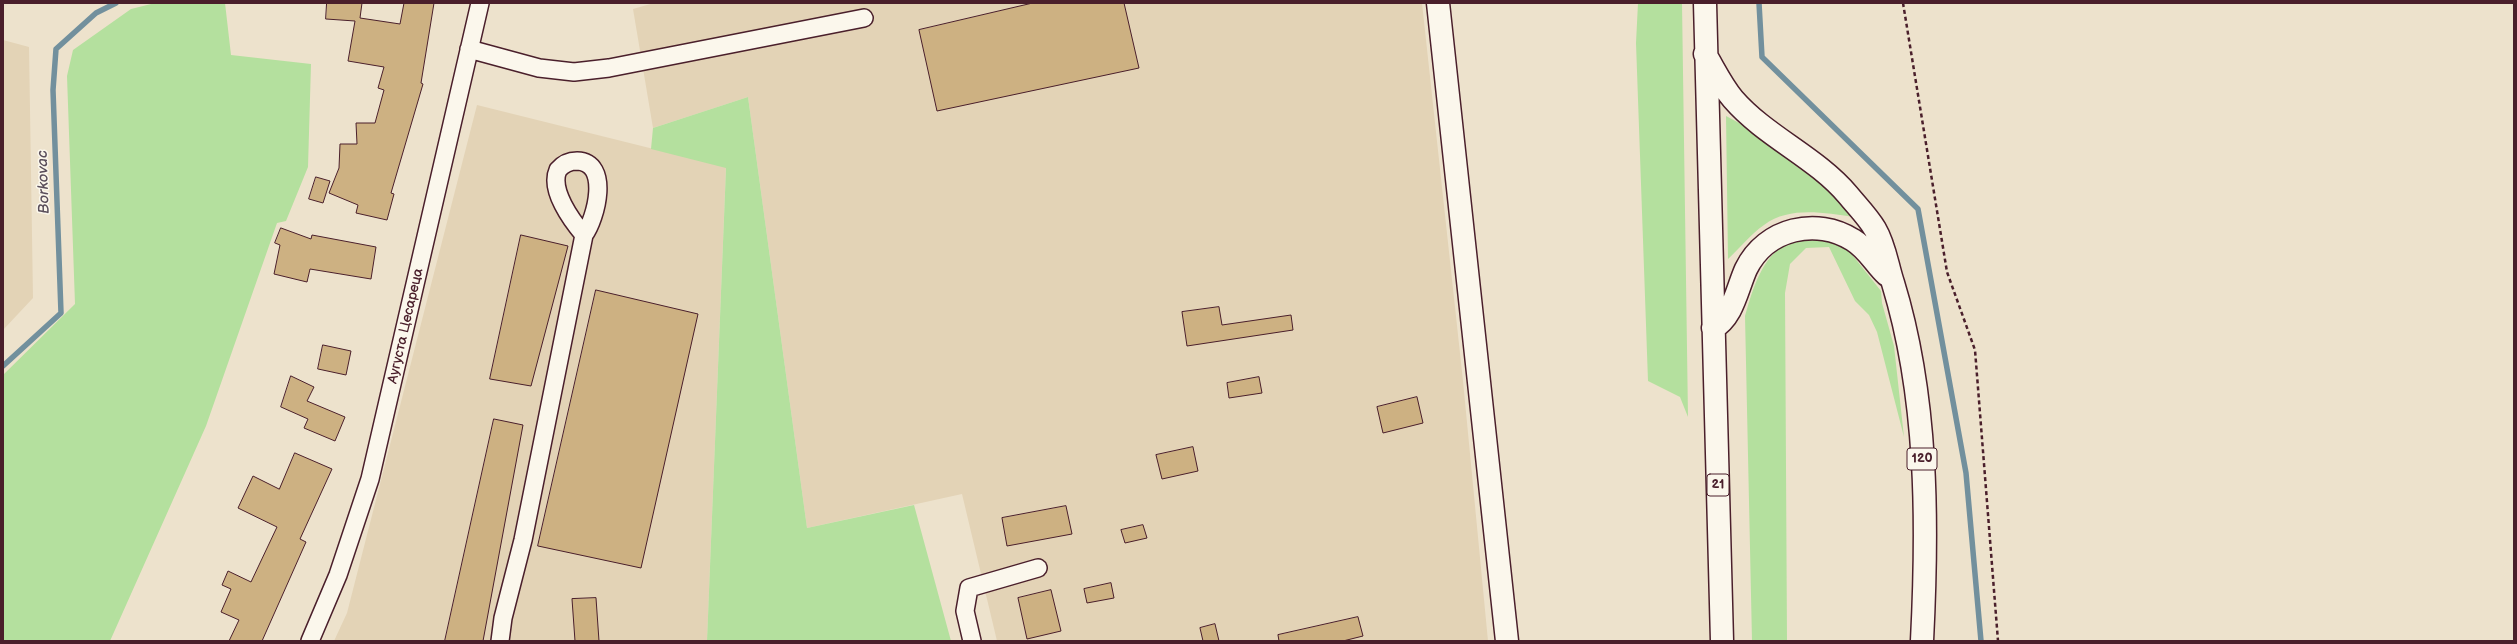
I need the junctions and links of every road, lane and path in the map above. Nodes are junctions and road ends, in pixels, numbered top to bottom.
1 (480, 3) edge
2 (1438, 3) edge
3 (1705, 3) edge
4 (1903, 3) edge
5 (864, 18) dead end
6 (470, 49) junction
7 (1706, 54) junction
8 (584, 235) dead end
9 (1892, 280) junction
10 (1713, 328) junction
11 (1038, 568) dead end
12 (310, 641) edge
13 (500, 641) edge
14 (972, 641) edge
15 (1507, 641) edge
16 (1722, 641) edge
17 (1922, 641) edge
18 (1998, 641) edge

1 - 6 street, Аугуста Цесареца
2 - 15 main road
3 - 7 main road, 21
4 - 18 path
5 - 6 street
6 - 12 street, Аугуста Цесареца
7 - 9 main road, 120
7 - 10 main road, 21
8 - 13 street
9 - 10 main road
9 - 17 main road, 120
10 - 16 main road, 21
11 - 14 street

